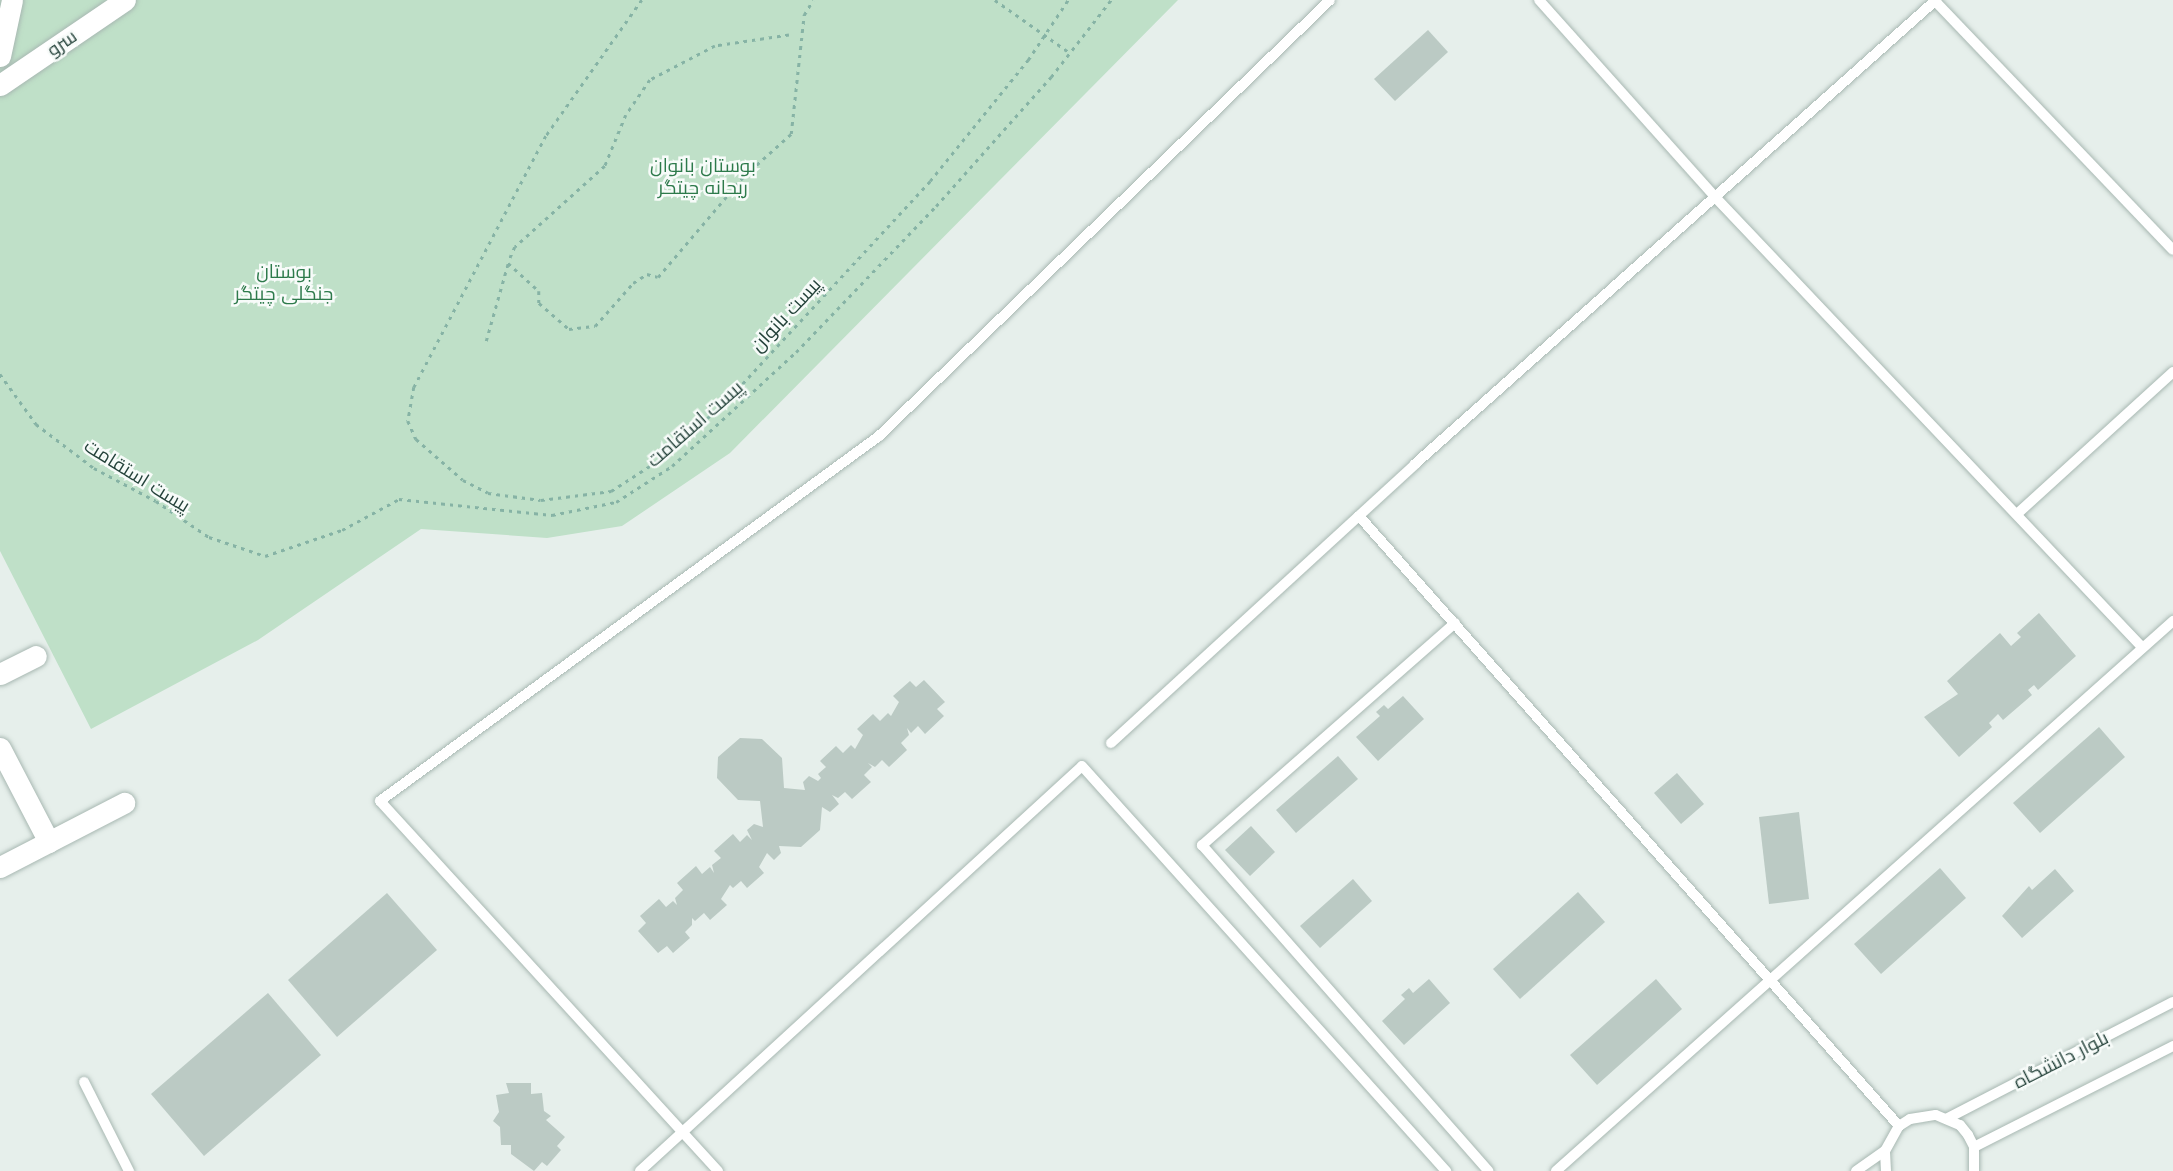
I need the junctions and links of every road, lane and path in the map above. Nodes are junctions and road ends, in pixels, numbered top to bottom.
1 (12, 0) edge
2 (125, 0) edge
3 (642, 0) edge
4 (814, 0) edge
5 (995, 0) edge
6 (1068, 0) edge
7 (1111, 0) edge
8 (1330, 0) edge
9 (1539, 0) edge
10 (1936, 1) edge
11 (789, 35) dead end
12 (1043, 36) junction
13 (1070, 53) junction
14 (0, 56) edge
15 (0, 85) edge
16 (1716, 198) junction
17 (2173, 250) edge
18 (508, 263) junction
19 (486, 341) dead end
20 (2173, 372) edge
21 (0, 374) edge
22 (2017, 514) junction
23 (1359, 516) junction
24 (2173, 621) edge
25 (1455, 623) junction
26 (2142, 646) junction
27 (36, 656) dead end
28 (0, 674) edge
29 (1111, 743) dead end
30 (0, 748) edge
31 (124, 803) dead end
32 (49, 842) junction
33 (0, 867) edge
34 (1772, 981) junction
35 (2173, 1002) edge
36 (2173, 1046) edge
37 (84, 1082) dead end
38 (1948, 1118) junction
39 (1899, 1126) junction
40 (685, 1133) junction
41 (1973, 1147) junction
42 (1885, 1151) junction
43 (129, 1171) edge
44 (640, 1171) edge
45 (718, 1171) edge
46 (1446, 1171) edge
47 (1488, 1171) edge
48 (1556, 1171) edge
49 (1856, 1171) edge
50 (1886, 1171) edge
51 (1974, 1171) edge

1 - 14 street
2 - 15 street, سرو
3 - 12 path, پیست بانوان
4 - 18 path
5 - 12 path
6 - 12 path, پیست بانوان
7 - 13 path, پیست استقامت
8 - 40 lane
9 - 16 lane
10 - 16 lane
10 - 17 lane
11 - 18 path
12 - 13 path
13 - 21 path, پیست استقامت
16 - 22 lane
16 - 23 lane
18 - 19 path
20 - 22 lane
22 - 26 lane
23 - 25 lane
23 - 29 lane
24 - 26 lane
25 - 34 lane
25 - 47 lane
26 - 34 lane
27 - 28 street
30 - 32 street
31 - 32 street
32 - 33 street
34 - 39 lane
34 - 48 lane
35 - 38 lane, بلوار دانشگاه
36 - 41 lane, بلوار دانشگاه
37 - 43 lane
38 - 39 lane
38 - 41 lane
39 - 42 lane
40 - 44 lane
40 - 45 lane
40 - 46 lane
41 - 51 lane
42 - 49 lane
42 - 50 lane

